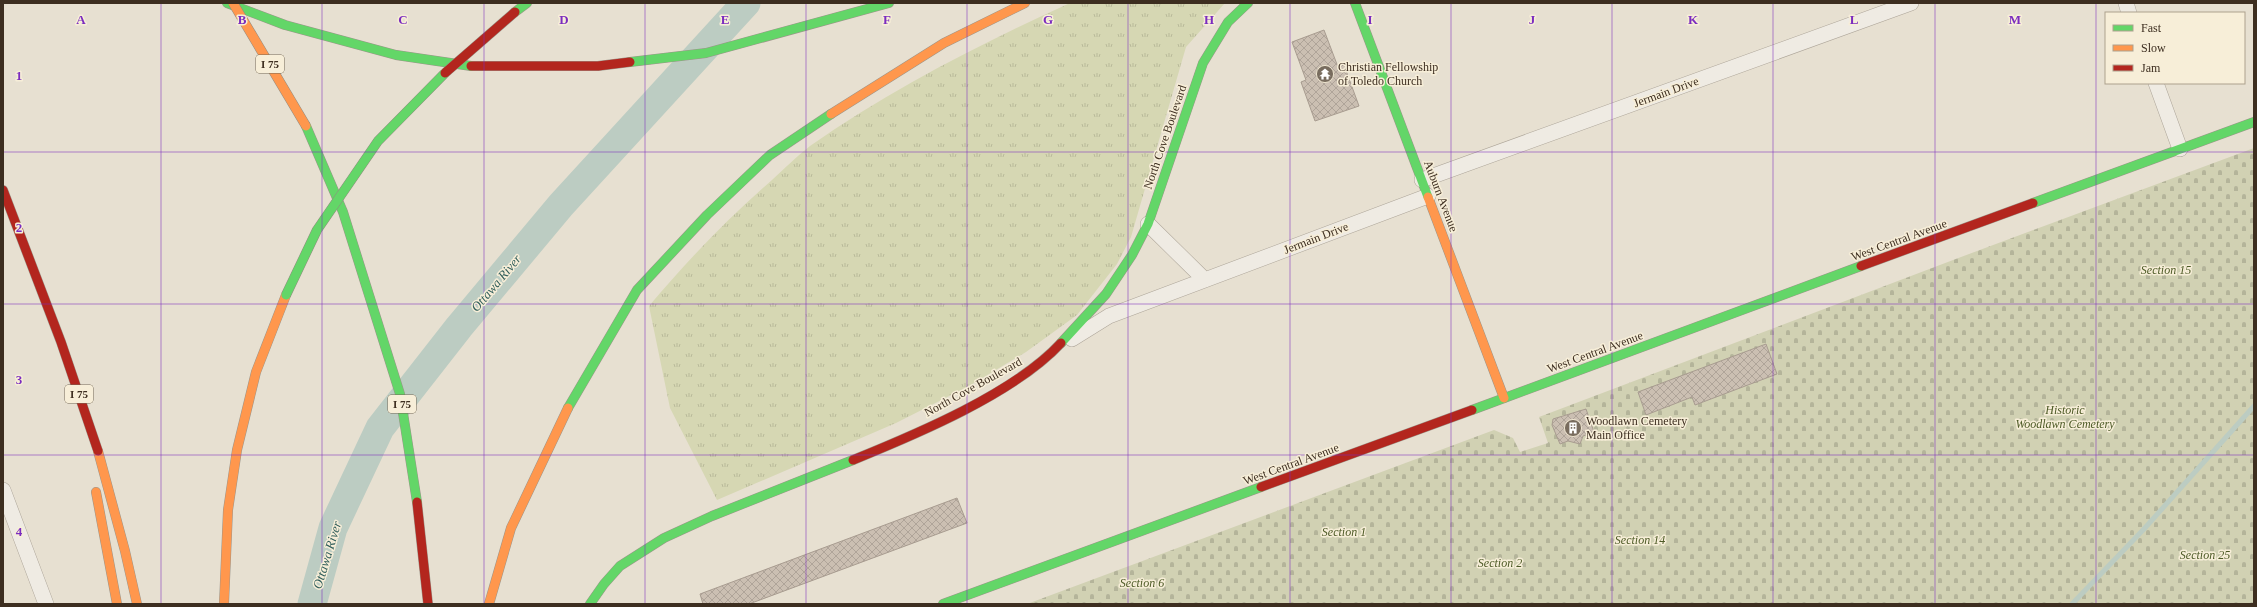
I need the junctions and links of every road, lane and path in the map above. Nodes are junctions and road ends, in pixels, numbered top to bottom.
1 (227, 3) edge
2 (233, 3) edge
3 (527, 3) edge
4 (889, 3) edge
5 (1025, 3) edge
6 (1248, 3) edge
7 (1355, 3) edge
8 (1911, 3) edge
9 (2156, 84) edge
10 (2254, 122) edge
11 (2180, 149) junction
12 (1422, 180) junction
13 (3, 190) edge
14 (3, 195) edge
15 (1428, 196) junction
16 (1148, 224) junction
17 (1205, 280) junction
18 (1056, 349) junction
19 (56, 356) dead end
20 (1504, 398) junction
21 (93, 480) dead end
22 (3, 490) edge
23 (46, 604) edge
24 (118, 604) edge
25 (138, 604) edge
26 (224, 604) edge
27 (428, 604) edge
28 (489, 604) edge
29 (590, 604) edge
30 (943, 604) edge

1 - 4 main road
2 - 27 main road, I 75, bridge
3 - 26 main road, bridge
5 - 28 main road
6 - 16 main road, North Cove Boulevard
7 - 12 main road, Auburn Avenue
8 - 12 street, Jermain Drive
9 - 11 street
10 - 11 main road, West Central Avenue
11 - 20 main road, West Central Avenue
12 - 15 main road, Auburn Avenue
13 - 25 main road, I 75
14 - 19 main road
15 - 17 street, Jermain Drive
15 - 20 main road, Auburn Avenue
16 - 17 street
16 - 18 main road, North Cove Boulevard
17 - 18 street, Jermain Drive
18 - 29 main road, North Cove Boulevard
20 - 30 main road, West Central Avenue
21 - 24 main road
22 - 23 street

